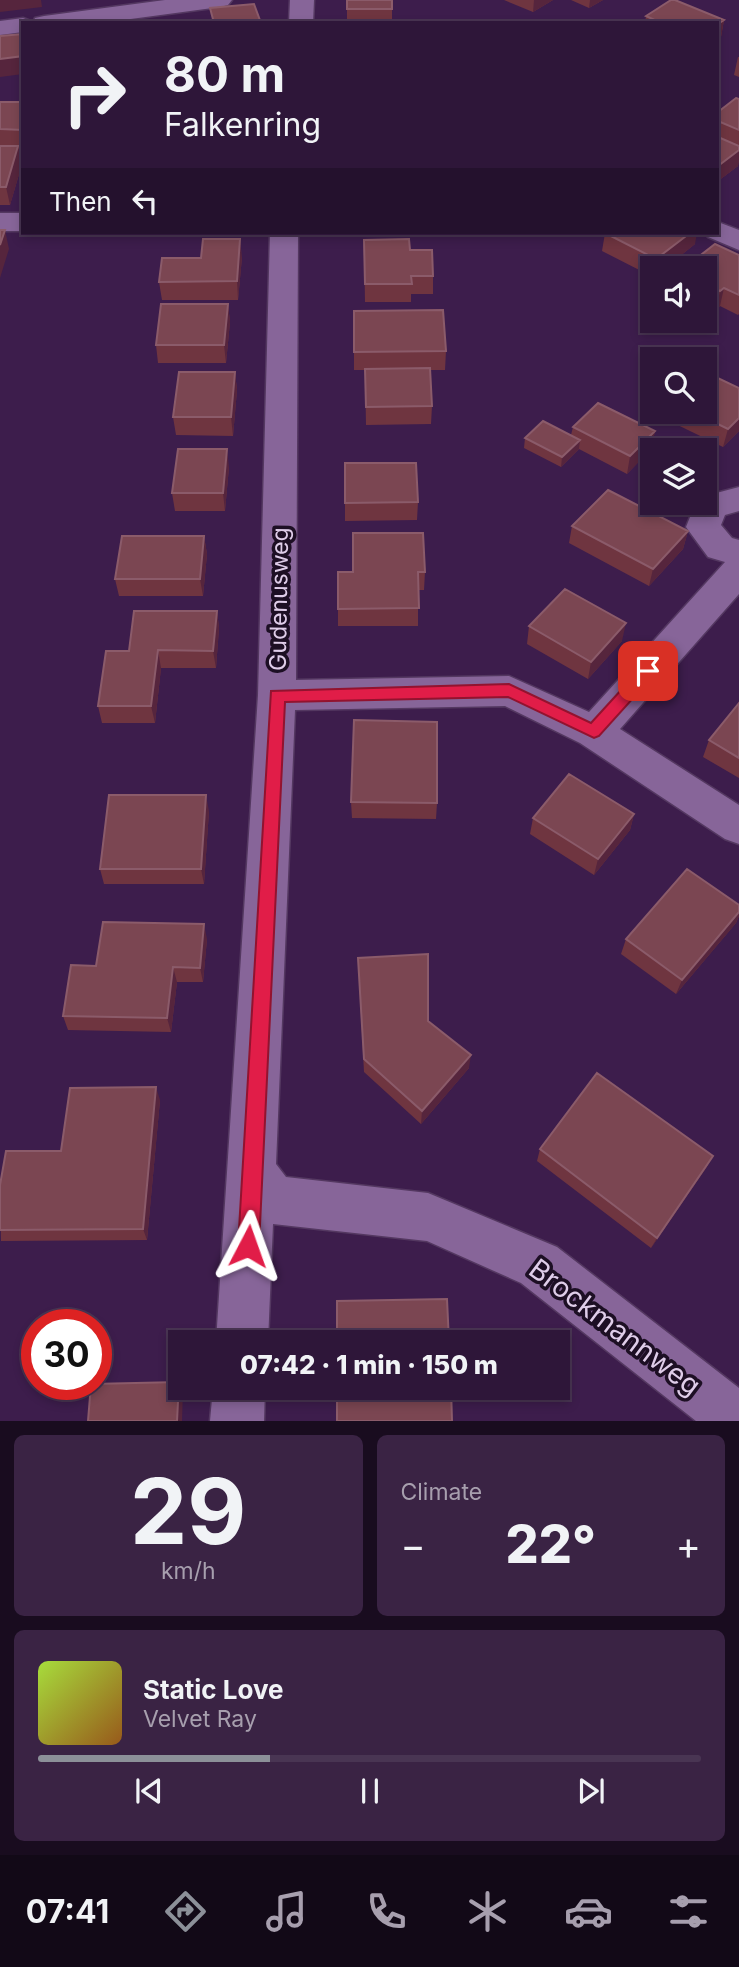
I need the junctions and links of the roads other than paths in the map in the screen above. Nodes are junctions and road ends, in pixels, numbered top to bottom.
1 (220, 0) edge
2 (302, 0) edge
3 (59, 21) edge
4 (301, 21) edge
5 (21, 25) edge
6 (0, 28) edge
7 (0, 222) edge
8 (21, 222) edge
9 (719, 231) edge
10 (284, 235) edge
11 (739, 241) edge
12 (739, 499) edge
13 (739, 553) edge
14 (739, 570) edge
15 (277, 695) junction
16 (594, 732) junction
17 (739, 827) edge
18 (253, 1174) junction
19 (243, 1330) edge
20 (238, 1400) edge
21 (237, 1421) edge
22 (738, 1421) edge

1 - 3 street
2 - 4 street
5 - 6 street
7 - 8 street
9 - 11 street
10 - 15 street, Gudenusweg
12 - 13 street
14 - 16 street
15 - 16 street
15 - 18 street, Gudenusweg
16 - 17 street
18 - 19 street, Gudenusweg
18 - 22 street, Brockmannweg
20 - 21 street

